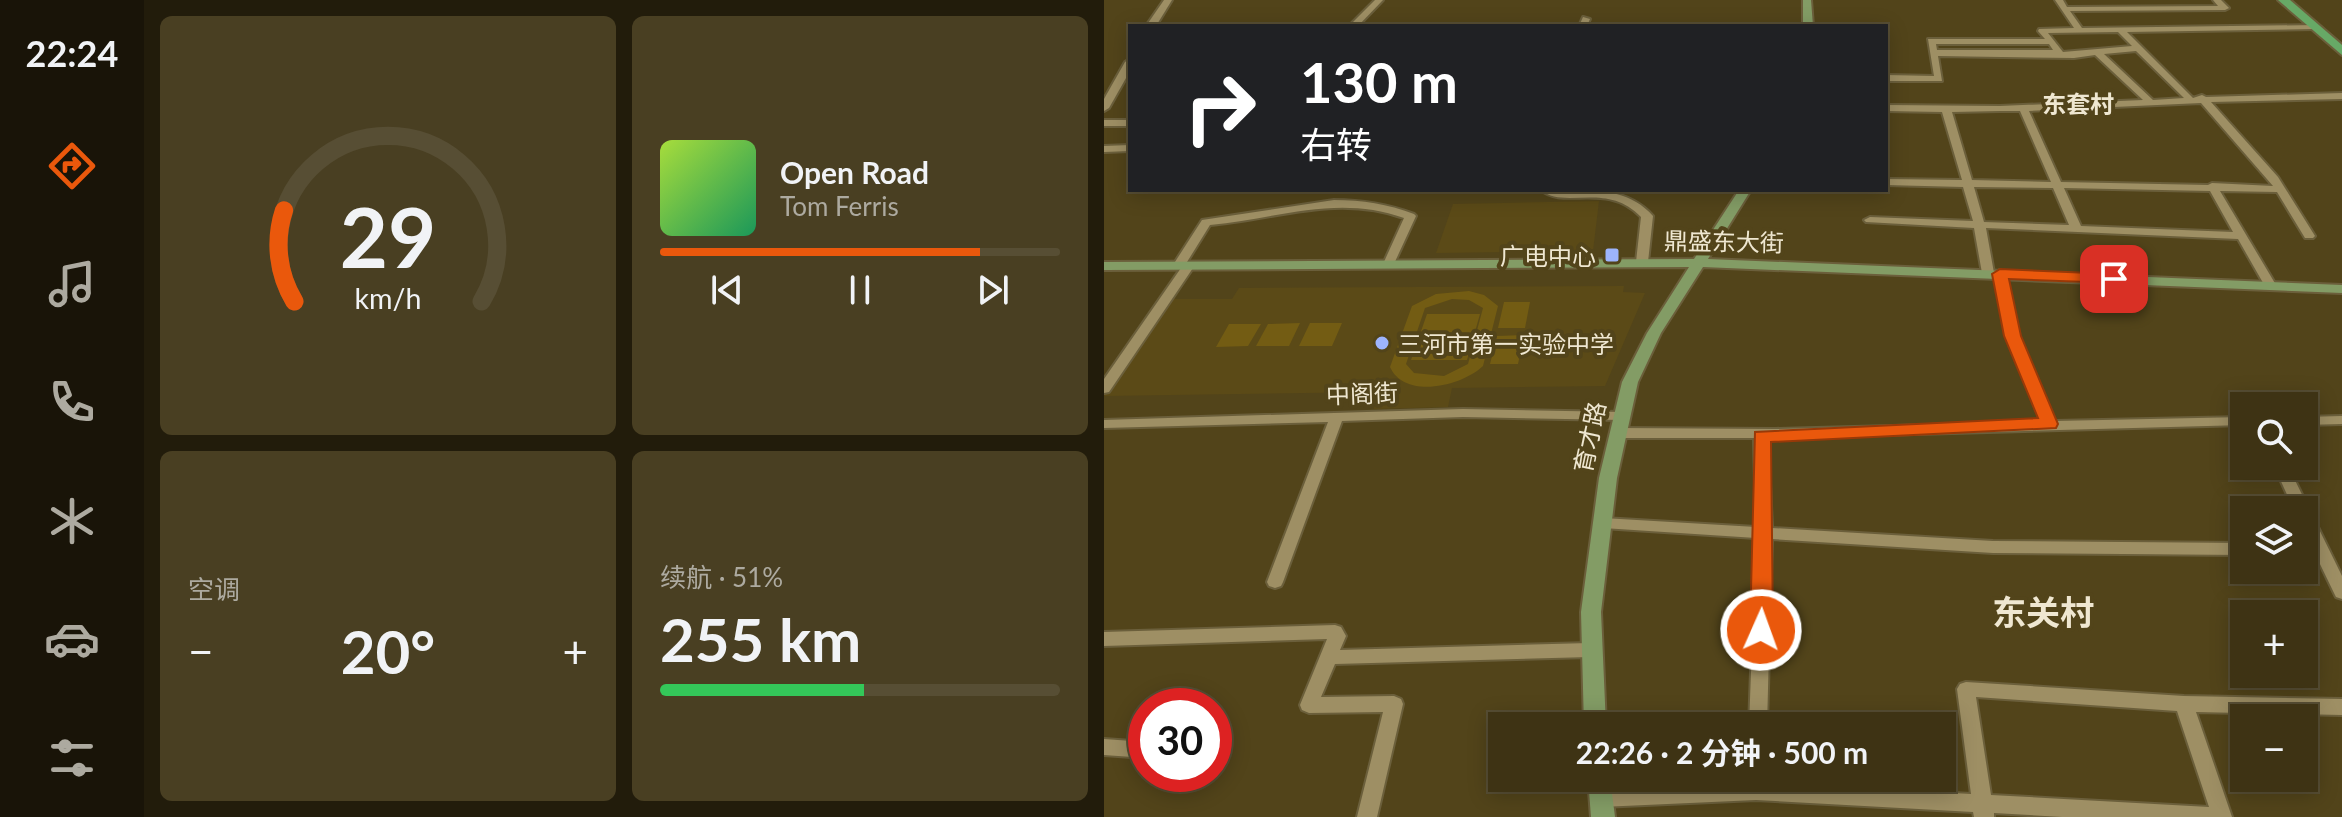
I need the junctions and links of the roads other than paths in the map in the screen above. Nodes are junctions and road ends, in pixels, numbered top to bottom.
1 (1168, 0) edge
2 (1379, 0) edge
3 (1807, 0) edge
4 (2059, 0) edge
5 (2217, 0) edge
6 (2283, 0) edge
7 (2291, 0) edge
8 (2065, 9) junction
9 (1152, 24) edge
10 (1355, 24) edge
11 (1808, 24) edge
12 (2314, 27) junction
13 (2119, 29) junction
14 (2079, 30) junction
15 (2052, 42) junction
16 (2342, 43) edge
17 (2139, 48) junction
18 (2342, 51) edge
19 (1933, 53) junction
20 (2098, 53) junction
21 (2057, 54) junction
22 (1128, 66) edge
23 (1888, 78) edge
24 (2342, 96) edge
25 (2196, 98) junction
26 (2150, 102) junction
27 (1104, 108) edge
28 (1888, 108) edge
29 (1946, 109) junction
30 (2024, 109) junction
31 (1104, 123) edge
32 (1128, 123) edge
33 (1128, 148) edge
34 (1104, 149) edge
35 (1888, 182) edge
36 (1968, 183) junction
37 (2057, 184) junction
38 (2212, 186) junction
39 (2278, 189) junction
40 (1550, 192) edge
41 (1744, 192) edge
42 (1870, 220) dead end
43 (1980, 225) junction
44 (2076, 228) junction
45 (2241, 236) junction
46 (2309, 236) dead end
47 (1642, 262) junction
48 (1697, 262) junction
49 (1389, 264) junction
50 (1184, 265) junction
51 (1104, 266) edge
52 (1994, 274) junction
53 (2270, 285) junction
54 (2342, 289) edge
55 (1104, 389) edge
56 (1337, 416) junction
57 (2342, 420) edge
58 (2230, 421) edge
59 (2318, 421) edge
60 (1104, 424) edge
61 (1620, 424) junction
62 (2049, 424) junction
63 (1761, 436) junction
64 (1603, 523) junction
65 (1763, 533) junction
66 (2230, 549) edge
67 (2318, 559) edge
68 (1275, 582) dead end
69 (2342, 593) edge
70 (1104, 639) edge
71 (1590, 650) junction
72 (1329, 657) junction
73 (2184, 704) junction
74 (2342, 707) edge
75 (1594, 712) edge
76 (1758, 712) edge
77 (1104, 747) edge
78 (1128, 749) edge
79 (1667, 792) edge
80 (1826, 792) edge
81 (1601, 798) edge
82 (1983, 810) edge
83 (1367, 817) edge
84 (2222, 817) edge

1 - 9 street
2 - 10 street
3 - 11 main road
4 - 8 street
5 - 8 street
6 - 12 main road
7 - 16 main road
8 - 14 street
12 - 13 street
12 - 18 main road
13 - 14 street
13 - 17 street
14 - 15 street
15 - 19 street
15 - 21 street
17 - 20 street
17 - 25 street
19 - 21 street
19 - 23 street
20 - 21 street
20 - 26 street
22 - 27 street
24 - 25 street
25 - 26 street
25 - 39 street
26 - 30 street
28 - 29 street
29 - 30 street
29 - 36 street
30 - 37 street
31 - 32 street
33 - 34 street
35 - 36 street
36 - 37 street
36 - 43 street
37 - 38 street
37 - 44 street
38 - 39 street
38 - 45 street
39 - 46 street
40 - 47 street
41 - 48 main road, 育才路
42 - 43 street
43 - 44 street
43 - 52 street
44 - 45 street
45 - 53 street
47 - 48 main road, 鼎盛东大街
47 - 49 main road, 鼎盛东大街
48 - 52 main road, 鼎盛东大街
48 - 61 main road, 育才路
49 - 50 main road, 鼎盛东大街
49 - 50 street
50 - 51 main road, 鼎盛东大街
50 - 55 street
52 - 53 main road, 鼎盛东大街
52 - 62 street
53 - 54 main road, 鼎盛东大街
56 - 60 street, 中阁街
56 - 61 street, 中阁街
56 - 68 street
57 - 59 street
58 - 62 street, 中阁街
61 - 63 street, 中阁街
61 - 64 main road, 育才路
62 - 63 street, 中阁街
63 - 65 street
64 - 65 street
64 - 71 main road, 育才路
65 - 66 street
65 - 76 street
67 - 69 street
70 - 72 street
71 - 72 street
71 - 75 main road, 育才路
72 - 83 street
73 - 74 street
73 - 82 street
73 - 84 street
77 - 78 street
79 - 81 street
80 - 82 street
82 - 84 street

